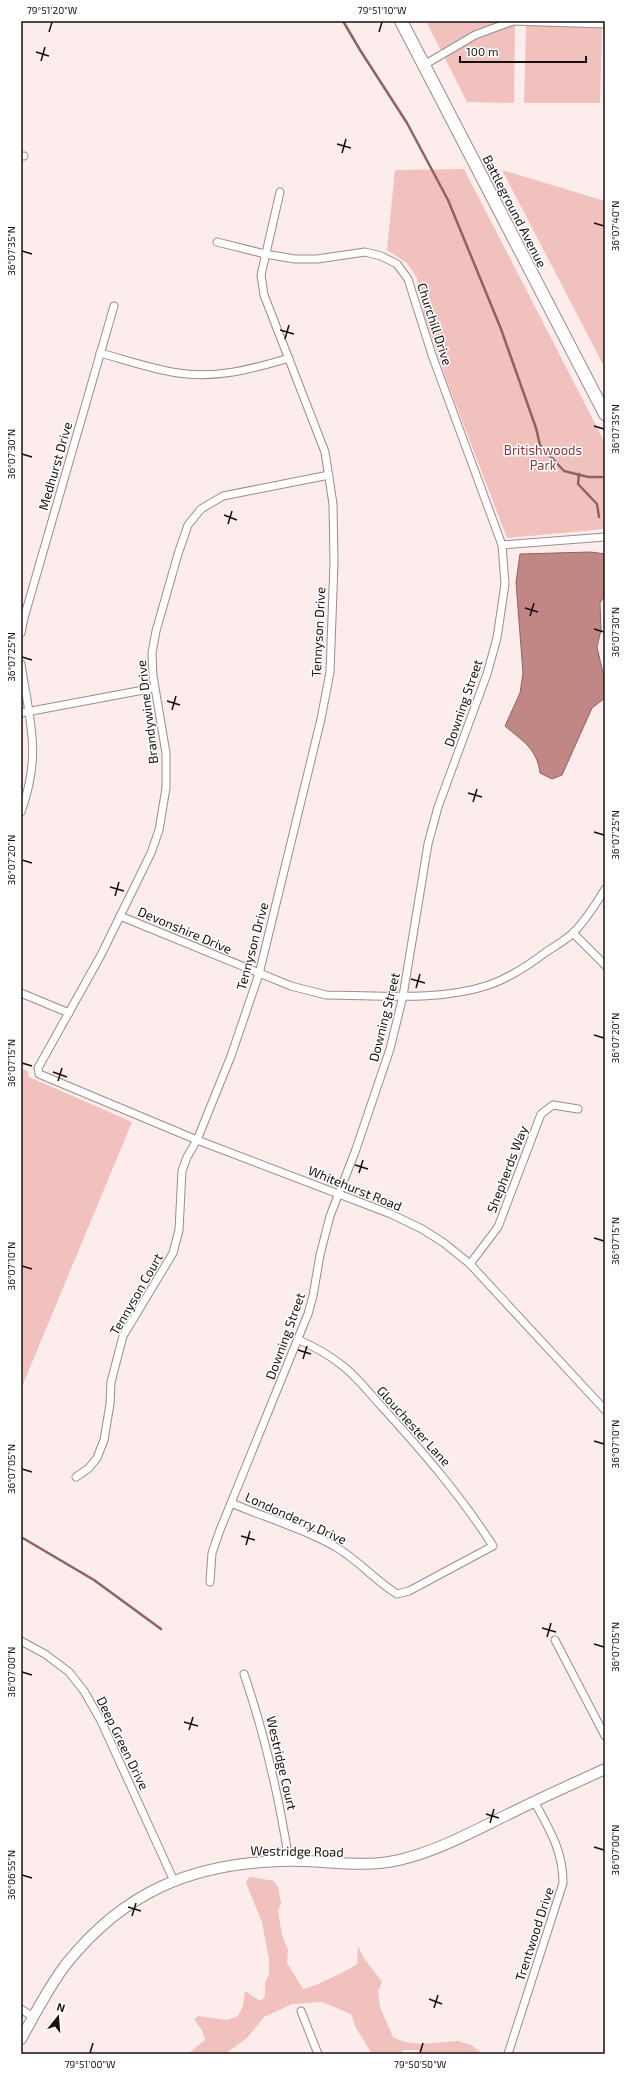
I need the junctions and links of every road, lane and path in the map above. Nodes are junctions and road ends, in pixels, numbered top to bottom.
1 (401, 21) edge
2 (513, 21) edge
3 (605, 24) edge
4 (424, 66) junction
5 (280, 192) dead end
6 (217, 242) dead end
7 (265, 254) junction
8 (114, 306) dead end
9 (100, 353) junction
10 (289, 358) junction
11 (605, 414) edge
12 (329, 475) junction
13 (605, 537) edge
14 (502, 545) junction
15 (21, 633) edge
16 (21, 664) edge
17 (154, 688) junction
18 (30, 711) junction
19 (21, 713) edge
20 (21, 812) edge
21 (605, 888) edge
22 (120, 916) junction
23 (573, 933) junction
24 (605, 965) edge
25 (259, 974) junction
26 (21, 993) edge
27 (403, 996) junction
28 (69, 1013) junction
29 (39, 1074) joint
30 (578, 1109) dead end
31 (197, 1140) junction
32 (339, 1194) junction
33 (470, 1264) junction
34 (299, 1340) junction
35 (605, 1410) edge
36 (76, 1476) dead end
37 (231, 1504) junction
38 (493, 1546) joint
39 (210, 1582) dead end
40 (555, 1640) dead end
41 (21, 1641) edge
42 (244, 1674) dead end
43 (605, 1736) edge
44 (605, 1769) edge
45 (534, 1801) junction
46 (289, 1861) junction
47 (174, 1881) junction
48 (21, 2009) edge
49 (301, 2011) dead end
50 (33, 2017) junction
51 (21, 2039) edge
52 (318, 2054) edge
53 (508, 2054) edge

1 - 4 main road, Battleground Avenue
2 - 3 street
2 - 4 street
4 - 11 main road, Battleground Avenue
5 - 7 street, Tennyson Drive
6 - 7 street, Churchill Drive
7 - 10 street, Tennyson Drive
7 - 14 street, Churchill Drive
8 - 9 street, Medhurst Drive
9 - 10 street
9 - 15 street, Medhurst Drive
10 - 12 street, Tennyson Drive
12 - 17 street, Brandywine Drive
12 - 25 street, Tennyson Drive
13 - 14 street
14 - 27 street, Downing Street
16 - 18 street
17 - 18 street
17 - 22 street, Brandywine Drive
18 - 19 street
18 - 20 street
21 - 23 street, Devonshire Drive
22 - 25 street, Devonshire Drive
22 - 28 street, Brandywine Drive
23 - 24 street
23 - 27 street, Devonshire Drive
25 - 27 street, Devonshire Drive
25 - 31 street, Tennyson Drive
26 - 28 street
27 - 32 street, Downing Street
28 - 29 street, Brandywine Drive
29 - 31 street, Whitehurst Road
30 - 33 street, Shepherds Way
31 - 32 street, Whitehurst Road
31 - 36 street, Tennyson Court
32 - 33 street, Whitehurst Road
32 - 34 street, Downing Street
33 - 35 street, Whitehurst Road
34 - 37 street, Downing Street
34 - 38 street, Glouchester Lane
37 - 38 street, Londonderry Drive
37 - 39 street, Downing Street
40 - 43 street
41 - 47 street, Deep Green Drive
42 - 46 street, Westridge Court
44 - 45 main road, Westridge Road
45 - 46 main road, Westridge Road
45 - 53 street, Trentwood Drive
46 - 47 main road, Westridge Road
47 - 50 main road, Westridge Road
48 - 50 street
49 - 52 street
50 - 51 main road, Westridge Road

